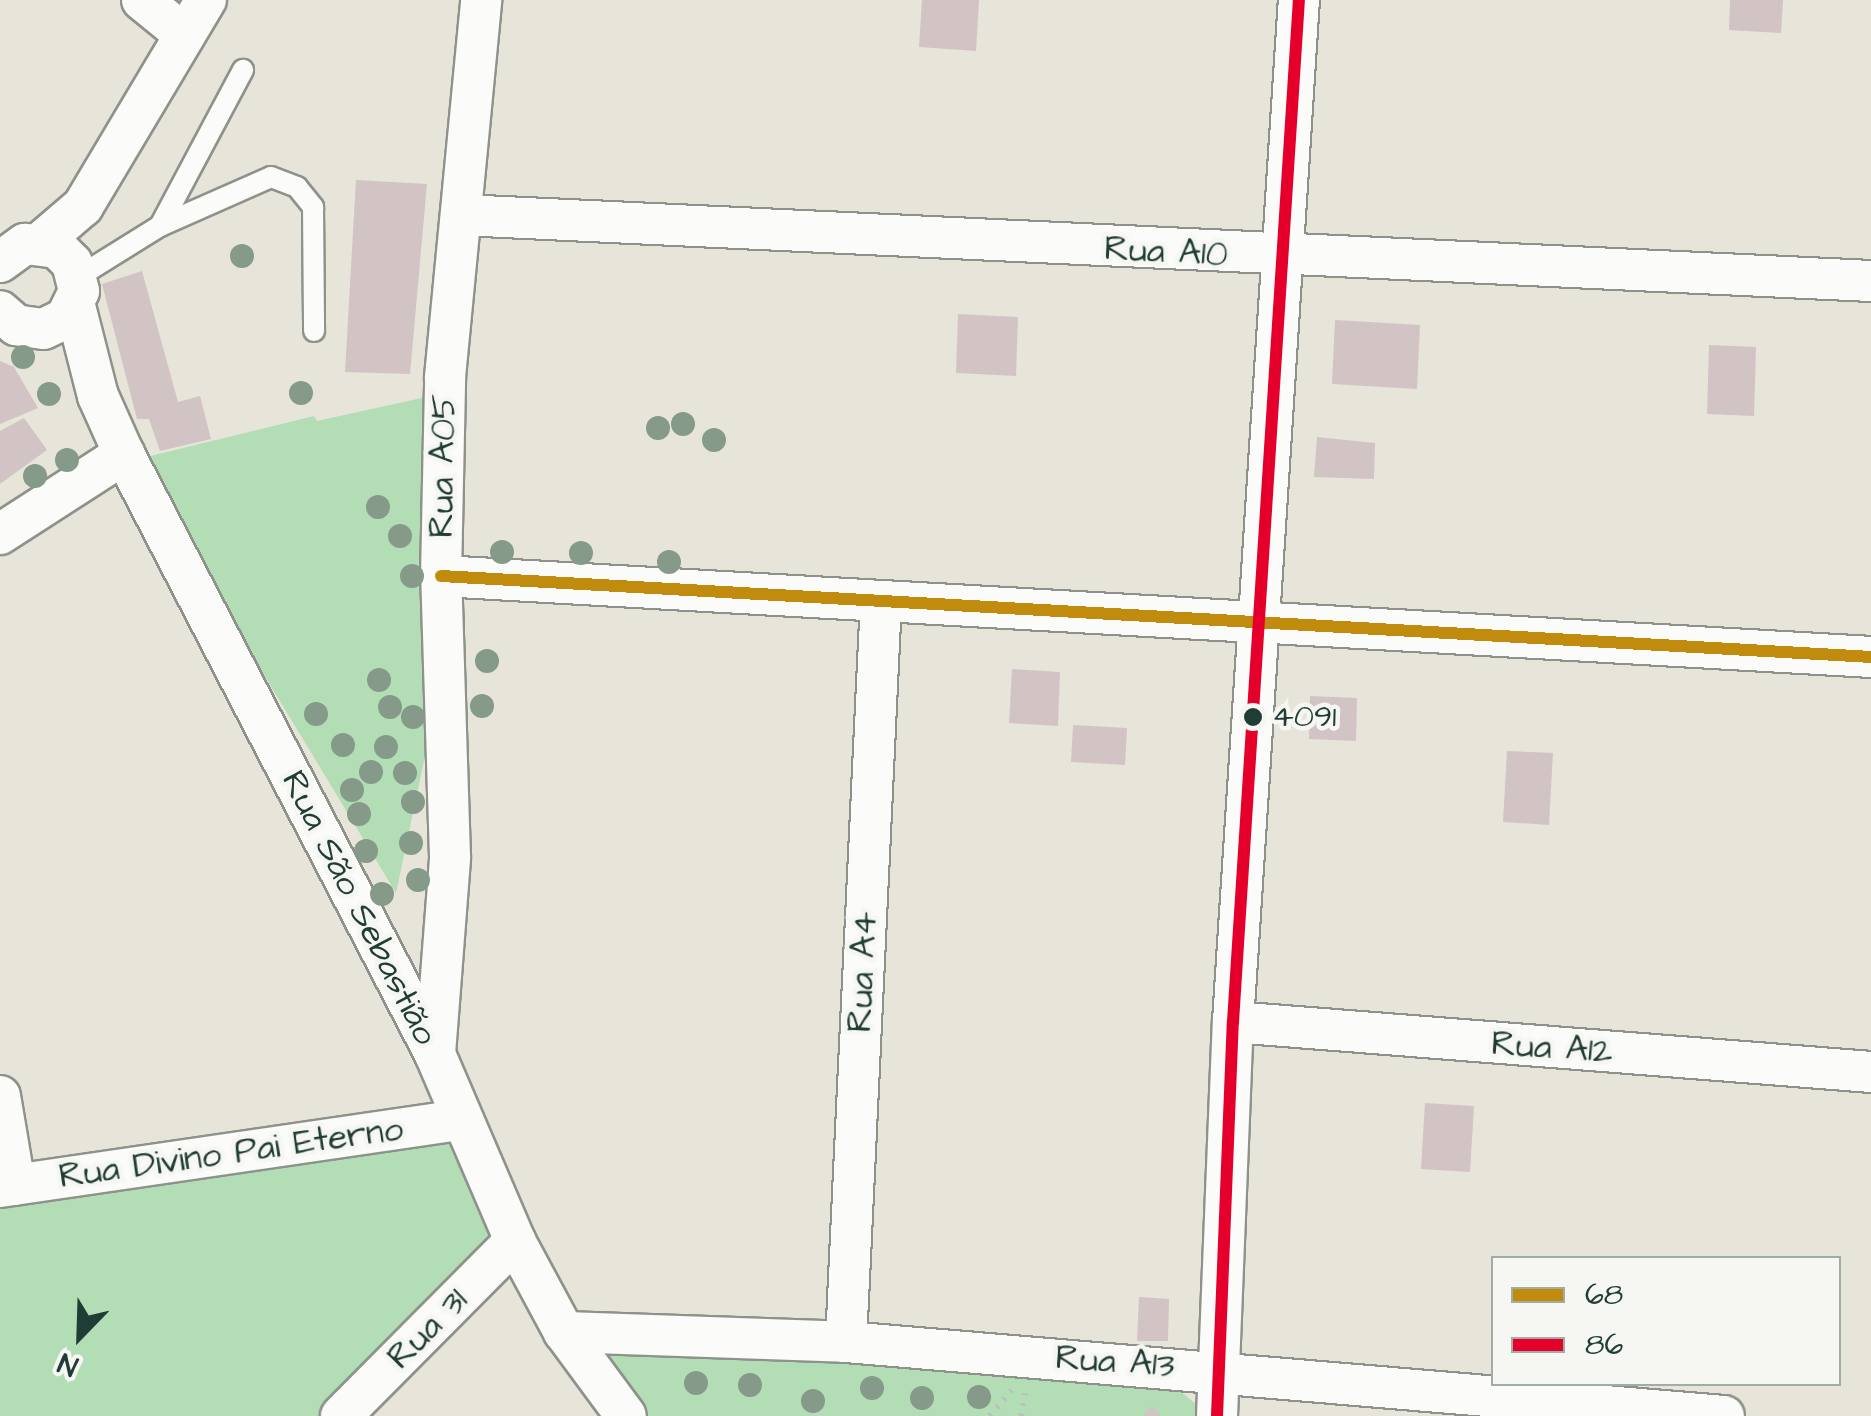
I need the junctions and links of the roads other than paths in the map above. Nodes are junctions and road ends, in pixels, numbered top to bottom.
1 (142, 0) edge
2 (206, 0) edge
3 (481, 0) edge
4 (1299, 0) edge
5 (185, 35) junction
6 (243, 70) dead end
7 (461, 215) junction
8 (160, 226) junction
9 (1284, 258) junction
10 (0, 262) edge
11 (66, 272) junction
12 (1871, 281) edge
13 (1, 314) edge
14 (43, 329) junction
15 (314, 330) dead end
16 (98, 396) junction
17 (124, 454) junction
18 (0, 534) edge
19 (442, 576) junction
20 (880, 602) junction
21 (1260, 620) junction
22 (1871, 657) edge
23 (1234, 1022) junction
24 (435, 1054) junction
25 (1871, 1072) edge
26 (0, 1096) edge
27 (461, 1120) junction
28 (7, 1186) edge
29 (514, 1241) junction
30 (564, 1332) junction
31 (846, 1342) junction
32 (1219, 1370) junction
33 (341, 1416) edge
34 (626, 1416) edge
35 (1217, 1416) edge
36 (1724, 1416) edge

1 - 5 street
2 - 5 street
3 - 7 street, Rua A05
4 - 9 street
5 - 11 street
6 - 8 lane
7 - 9 street, Rua A10
7 - 19 street, Rua A05
8 - 11 lane
8 - 15 lane
9 - 12 street, Rua A10
9 - 21 street
10 - 11 street
11 - 14 street
11 - 16 street, Rua São Sebastião
13 - 14 street
14 - 16 street, Rua São Sebastião
16 - 17 street, Rua São Sebastião
17 - 18 street
17 - 24 street, Rua São Sebastião
19 - 20 street
19 - 24 street, Rua A05
20 - 21 street
20 - 31 street, Rua A4
21 - 22 street
21 - 23 street
23 - 25 street, Rua A12
23 - 32 street
24 - 27 street, Rua São Sebastião
26 - 28 street
27 - 28 street, Rua Divino Pai Eterno
27 - 29 street, Rua São Sebastião
29 - 30 street, Rua São Sebastião
29 - 33 street, Rua 31
30 - 31 street, Rua A13
30 - 34 street, Rua São Sebastião
31 - 32 street, Rua A13
32 - 35 street
32 - 36 street, Rua A13

